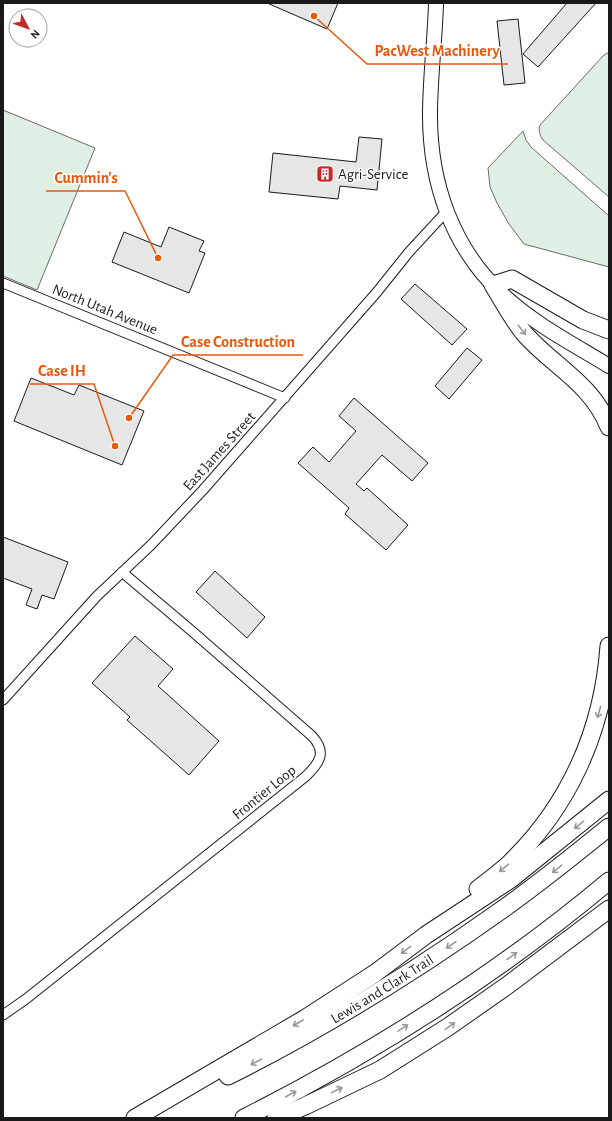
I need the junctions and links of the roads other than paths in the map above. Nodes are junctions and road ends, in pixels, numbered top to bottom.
1 (436, 3) edge
2 (446, 212) junction
3 (3, 283) edge
4 (494, 285) junction
5 (609, 330) edge
6 (609, 366) edge
7 (285, 398) junction
8 (609, 427) edge
9 (122, 572) junction
10 (609, 646) edge
11 (3, 700) edge
12 (609, 800) edge
13 (609, 827) edge
14 (609, 881) edge
15 (609, 909) edge
16 (609, 925) edge
17 (426, 935) junction
18 (508, 985) junction
19 (3, 1014) edge
20 (134, 1118) edge
21 (244, 1118) edge
22 (276, 1118) edge

1 - 2 main road
2 - 4 main road
2 - 7 street, East James Street
3 - 7 street, North Utah Avenue
4 - 5 highway
4 - 6 main road
4 -> 8 highway
7 - 9 street, East James Street
9 - 11 street, East James Street
9 - 19 street, Frontier Loop
10 -> 17 highway
12 -> 17 highway
13 -> 20 highway, Lewis and Clark Trail
21 -> 14 highway
15 - 18 highway
16 - 18 highway
17 -> 20 highway
22 -> 18 highway

